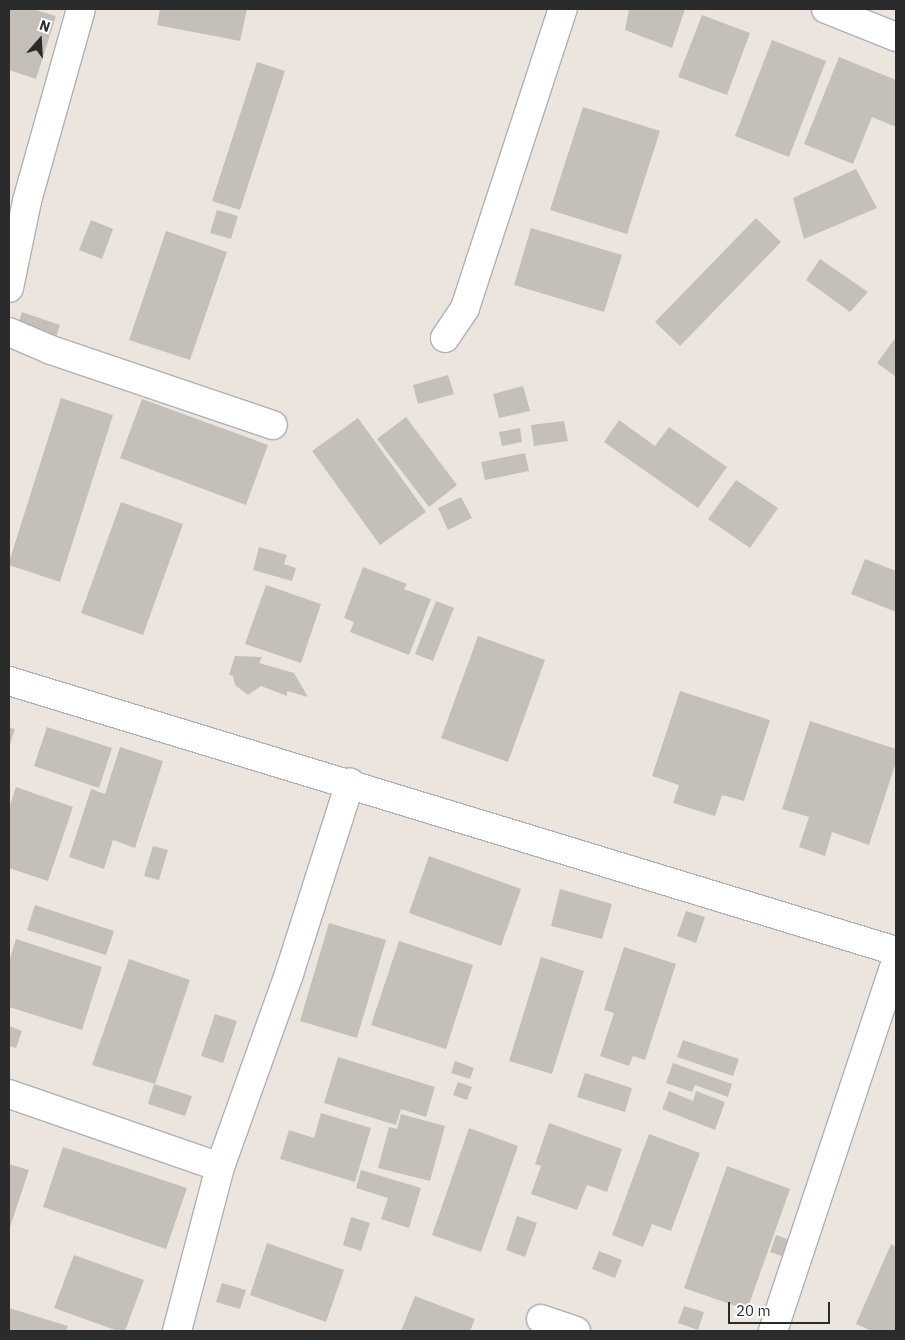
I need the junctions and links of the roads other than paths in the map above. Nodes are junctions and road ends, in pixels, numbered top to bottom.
1 (82, 9) edge
2 (563, 9) edge
3 (826, 9) edge
4 (896, 37) edge
5 (9, 288) edge
6 (9, 332) edge
7 (444, 338) dead end
8 (273, 425) dead end
9 (9, 681) edge
10 (350, 783) junction
11 (896, 951) edge
12 (896, 961) edge
13 (9, 1094) edge
14 (220, 1168) junction
15 (541, 1319) dead end
16 (177, 1331) edge
17 (576, 1331) edge
18 (773, 1331) edge

1 - 5 street
2 - 7 street
3 - 4 street
6 - 8 street
9 - 10 street
10 - 11 street
10 - 14 street
12 - 18 street
13 - 14 street
14 - 16 street
15 - 17 street

